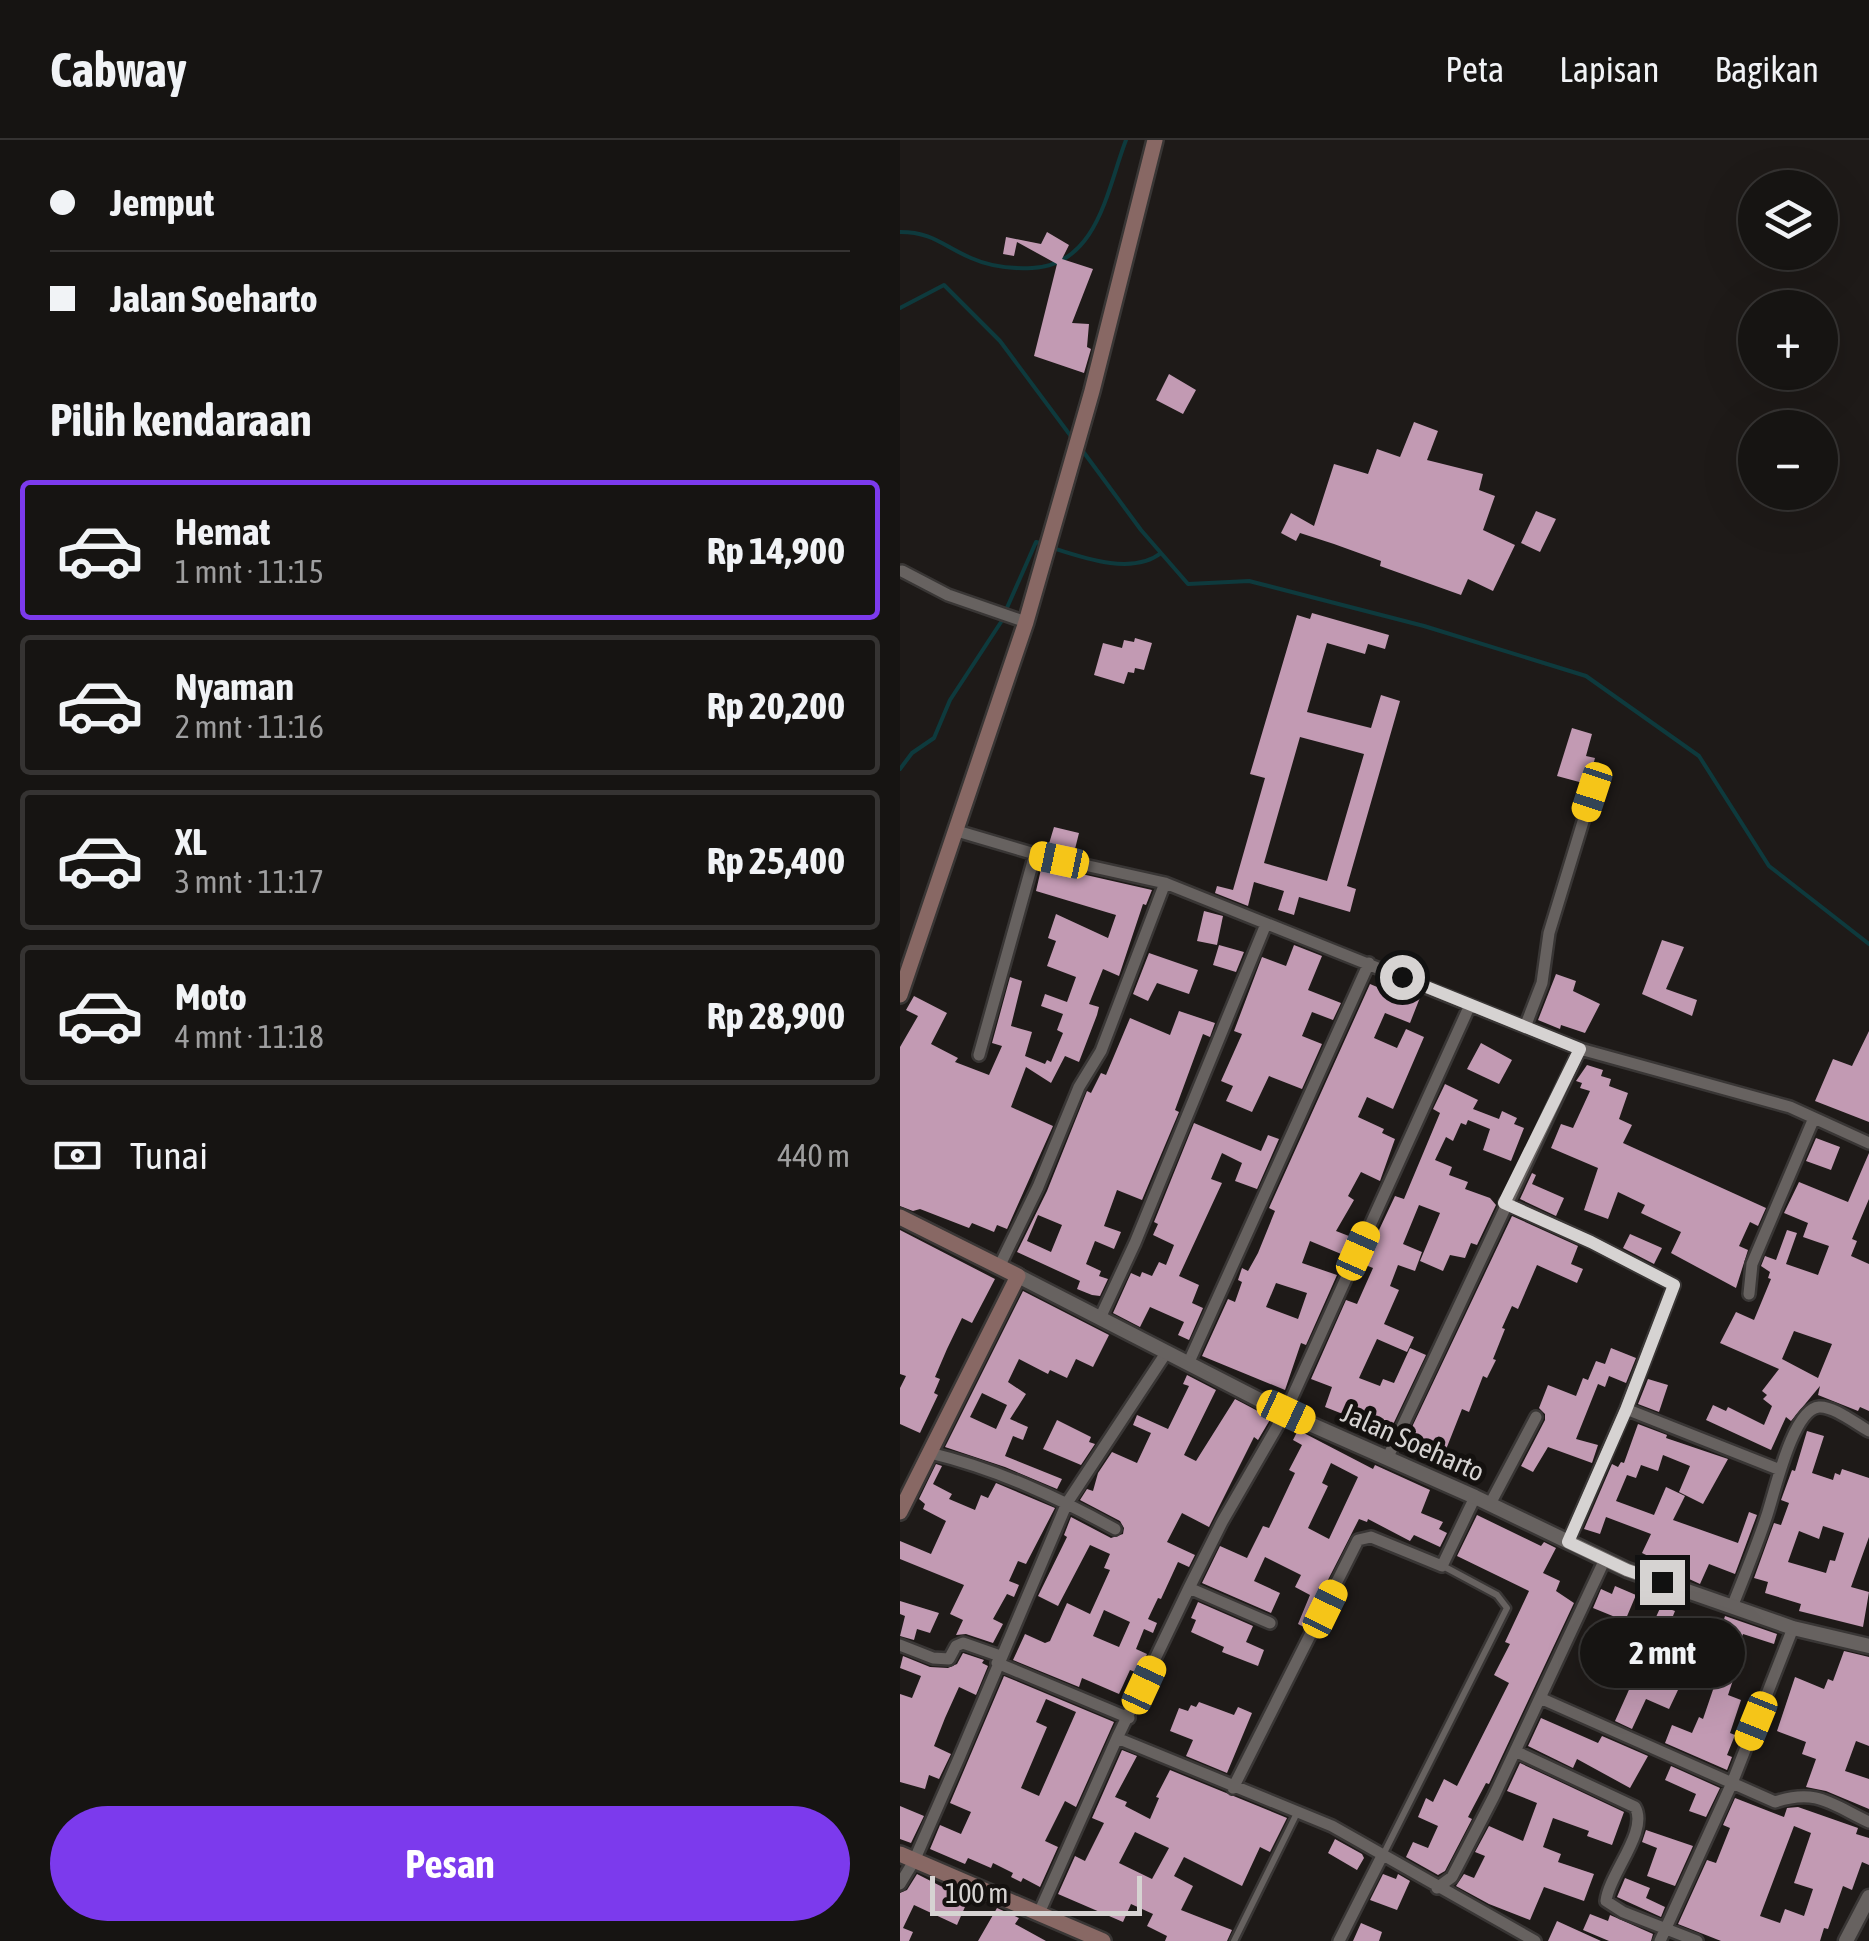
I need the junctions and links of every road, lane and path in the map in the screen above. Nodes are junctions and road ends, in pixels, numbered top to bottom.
1 (1155, 140) edge
2 (902, 571) edge
3 (1026, 622) junction
4 (1592, 792) dead end
5 (957, 831) junction
6 (1036, 854) junction
7 (1164, 883) junction
8 (1266, 924) junction
9 (1368, 963) junction
10 (900, 996) edge
11 (1470, 1005) junction
12 (1525, 1027) junction
13 (1580, 1049) junction
14 (979, 1055) dead end
15 (1814, 1118) junction
16 (1869, 1143) edge
17 (1504, 1203) junction
18 (900, 1217) edge
19 (999, 1266) junction
20 (1018, 1276) junction
21 (1749, 1294) dead end
22 (1101, 1316) junction
23 (1166, 1353) junction
24 (1188, 1364) junction
25 (1626, 1410) junction
26 (1286, 1412) junction
27 (1536, 1416) dead end
28 (1869, 1431) edge
29 (930, 1452) junction
30 (1386, 1459) junction
31 (1780, 1470) junction
32 (1475, 1496) junction
33 (1068, 1503) junction
34 (1490, 1504) junction
35 (902, 1505) edge
36 (1115, 1529) dead end
37 (1568, 1542) junction
38 (1605, 1560) junction
39 (1442, 1566) junction
40 (1189, 1588) junction
41 (1732, 1606) junction
42 (1270, 1622) dead end
43 (1793, 1628) junction
44 (900, 1645) edge
45 (1869, 1646) edge
46 (999, 1660) junction
47 (1540, 1698) junction
48 (1129, 1718) junction
49 (1117, 1738) junction
50 (1515, 1751) junction
51 (1732, 1784) junction
52 (1233, 1788) junction
53 (1298, 1812) junction
54 (1869, 1822) edge
55 (1382, 1856) junction
56 (907, 1857) edge
57 (900, 1884) edge
58 (1437, 1888) junction
59 (1869, 1897) edge
60 (1038, 1913) junction
61 (1666, 1928) junction
62 (1103, 1941) edge
63 (1234, 1941) edge
64 (1339, 1941) edge
65 (1535, 1941) edge
66 (1660, 1941) edge
67 (1696, 1941) edge
68 (1846, 1941) edge

1 - 3 main road
2 - 3 street
3 - 5 main road
4 - 12 street
5 - 6 street
5 - 10 main road
6 - 7 street
6 - 14 street
7 - 8 street
7 - 19 street
8 - 9 street
8 - 22 street
9 - 11 street
9 - 24 street
11 - 12 street
11 - 26 street
12 - 13 street
13 - 15 street
13 - 17 street
15 - 16 street
15 - 21 street
17 - 25 street
17 - 30 street
18 - 19 main road, Jalan Soeharto
19 - 20 main road, Jalan Soeharto
20 - 22 street, Jalan Soeharto
20 - 29 main road
22 - 23 street, Jalan Soeharto
23 - 24 street, Jalan Soeharto
23 - 33 street
24 - 26 street, Jalan Soeharto
25 - 31 street
25 - 37 street
26 - 30 street, Jalan Soeharto
26 - 40 street
27 - 34 street
28 - 31 street
29 - 33 street
29 - 35 main road
30 - 32 street, Jalan Soeharto
31 - 41 street
32 - 34 street, Jalan Soeharto
32 - 39 street
33 - 36 street
33 - 46 street
34 - 37 street, Jalan Soeharto
37 - 38 street, Jalan Soeharto
38 - 41 street, Jalan Soeharto
38 - 47 street
39 - 52 street
39 - 55 lane
40 - 42 street
40 - 48 street
41 - 43 street, Jalan Soeharto
43 - 45 street, Jalan Soeharto
43 - 51 street
44 - 46 street
46 - 48 street
46 - 56 street
47 - 50 street
47 - 51 street
48 - 49 street
49 - 52 street
49 - 60 street
50 - 58 street
50 - 61 street
51 - 54 street
51 - 61 street
52 - 53 street
53 - 55 street
53 - 63 lane
55 - 58 street
55 - 64 street
56 - 57 street
56 - 60 main road
58 - 65 street
59 - 68 street
60 - 62 main road
61 - 66 street
61 - 67 street

